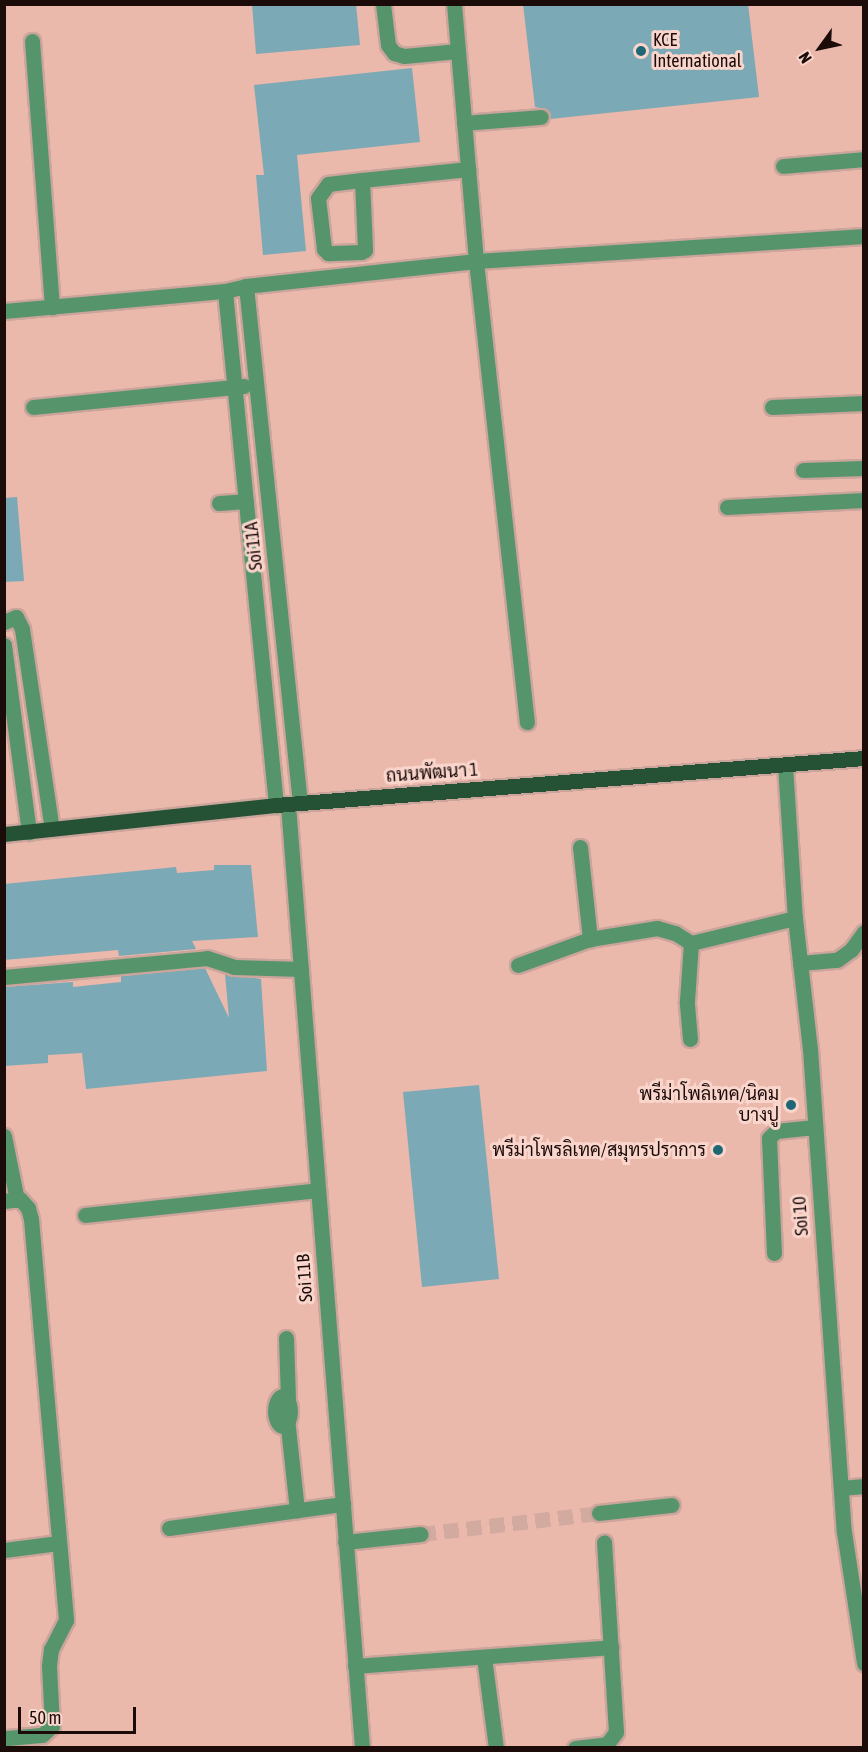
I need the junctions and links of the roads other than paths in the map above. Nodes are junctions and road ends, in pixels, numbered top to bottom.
1 (383, 4) edge
2 (454, 4) edge
3 (32, 40) dead end
4 (458, 51) junction
5 (541, 117) dead end
6 (464, 123) junction
7 (864, 159) edge
8 (783, 166) dead end
9 (468, 169) junction
10 (362, 180) junction
11 (864, 236) edge
12 (476, 261) junction
13 (246, 286) junction
14 (225, 291) junction
15 (52, 307) junction
16 (4, 311) edge
17 (256, 385) junction
18 (235, 387) junction
19 (864, 403) edge
20 (33, 407) dead end
21 (772, 407) dead end
22 (260, 425) junction
23 (239, 426) junction
24 (864, 468) edge
25 (803, 470) dead end
26 (864, 500) edge
27 (246, 501) junction
28 (219, 503) dead end
29 (727, 507) dead end
30 (272, 532) junction
31 (250, 533) junction
32 (4, 622) edge
33 (4, 645) edge
34 (527, 722) dead end
35 (864, 758) edge
36 (785, 765) junction
37 (288, 804) junction
38 (52, 829) junction
39 (29, 832) junction
40 (4, 834) edge
41 (580, 847) dead end
42 (795, 918) junction
43 (864, 932) edge
44 (590, 939) junction
45 (691, 944) junction
46 (800, 963) junction
47 (518, 965) dead end
48 (301, 969) junction
49 (4, 977) edge
50 (690, 1039) dead end
51 (815, 1127) junction
52 (4, 1136) edge
53 (318, 1190) junction
54 (11, 1200) edge
55 (85, 1215) dead end
56 (774, 1252) dead end
57 (286, 1338) dead end
58 (864, 1486) edge
59 (841, 1488) junction
60 (343, 1504) junction
61 (672, 1505) dead end
62 (297, 1510) junction
63 (599, 1513) tunnel mouth
64 (169, 1528) dead end
65 (421, 1534) tunnel mouth
66 (345, 1542) junction
67 (604, 1542) dead end
68 (59, 1543) junction
69 (4, 1550) edge
70 (611, 1647) junction
71 (484, 1657) junction
72 (864, 1663) edge
73 (355, 1666) junction
74 (4, 1738) edge
75 (362, 1748) edge
76 (496, 1748) edge
77 (575, 1748) edge

1 - 4 street
2 - 4 street
3 - 15 street
4 - 6 street
5 - 6 street
6 - 9 street
7 - 8 street
9 - 10 street
9 - 12 street
10 - 10 street
11 - 12 street
12 - 13 street
12 - 34 street
13 - 14 street
13 - 17 street, Soi 11A
14 - 15 street
14 - 18 street
15 - 16 street
17 - 18 street
17 - 22 street, Soi 11A
18 - 20 street
18 - 23 street
19 - 21 street
22 - 23 street
22 - 30 street, Soi 11A
23 - 27 street
24 - 25 street
26 - 29 street
27 - 28 street
27 - 31 street
30 - 31 street
30 - 37 street, Soi 11A
31 - 37 street
32 - 38 street
33 - 39 street
35 - 36 main road, ถนนพัฒนา 1
36 - 37 main road, ถนนพัฒนา 1
36 - 42 street, Soi 10
37 - 38 main road, ถนนพัฒนา 1
37 - 48 street, Soi 11B
38 - 39 main road, ถนนพัฒนา 1
39 - 40 main road, ถนนพัฒนา 1
41 - 44 street
42 - 45 street
42 - 46 street, Soi 10
43 - 46 street
44 - 45 street
44 - 47 street
45 - 50 street
46 - 51 street, Soi 10
48 - 49 street
48 - 53 street, Soi 11B
51 - 56 street
51 - 59 street, Soi 10
52 - 54 street
53 - 55 street
53 - 60 street, Soi 11B
54 - 68 street
57 - 62 street
58 - 59 street
59 - 72 street, Soi 10
60 - 62 street
60 - 66 street, Soi 11B
61 - 63 street
62 - 64 street
65 - 66 street
66 - 73 street, Soi 11B
67 - 70 street
68 - 69 street
68 - 74 street
70 - 71 street
70 - 77 street
71 - 73 street
71 - 76 street
73 - 75 street, Soi 11B

